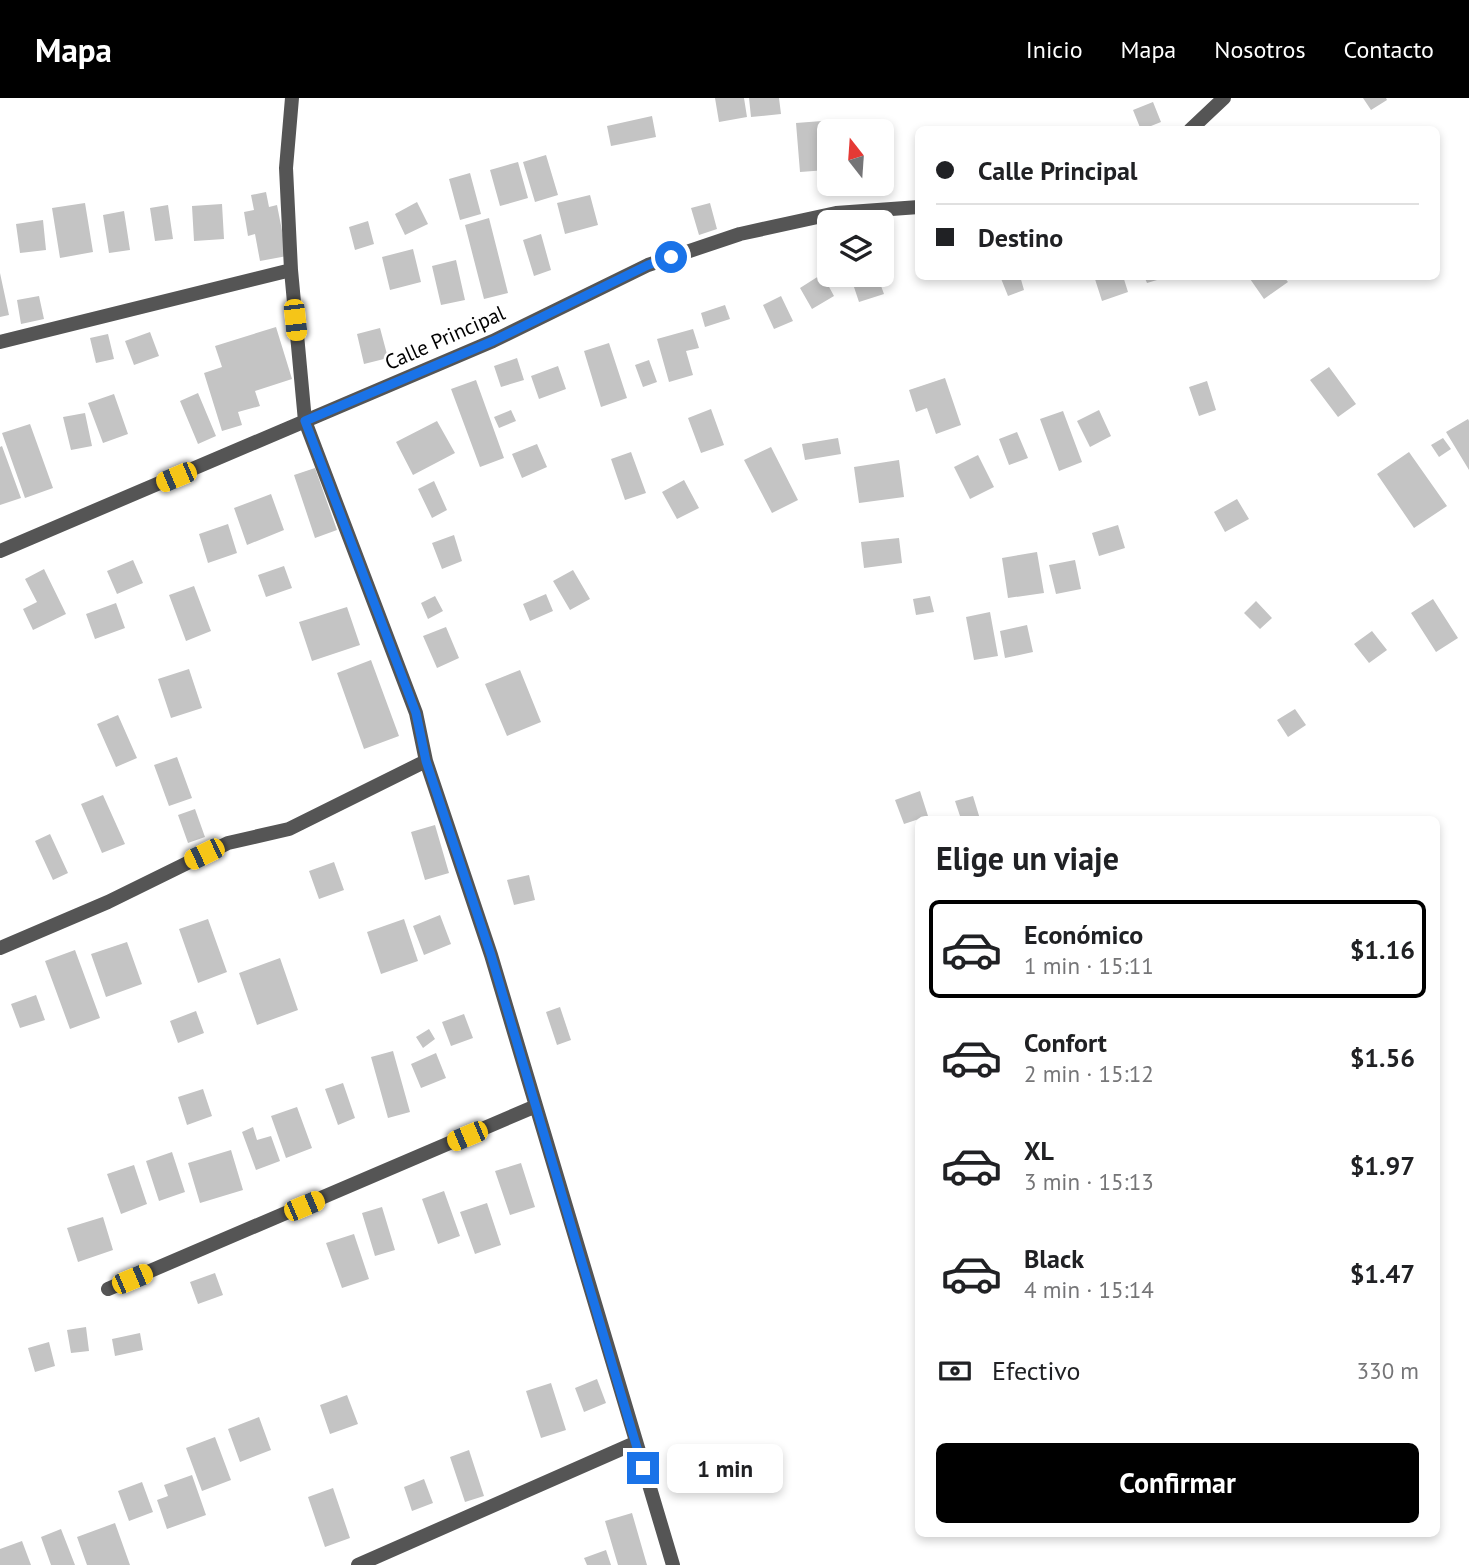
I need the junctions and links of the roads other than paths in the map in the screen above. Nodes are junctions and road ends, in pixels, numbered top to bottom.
1 (292, 98) edge
2 (1224, 98) edge
3 (1194, 126) edge
4 (915, 207) edge
5 (291, 270) junction
6 (0, 342) edge
7 (305, 421) junction
8 (0, 551) edge
9 (426, 761) junction
10 (0, 948) edge
11 (536, 1106) junction
12 (108, 1289) dead end
13 (635, 1443) junction
14 (358, 1565) edge
15 (673, 1565) edge

1 - 5 street
2 - 3 street
4 - 7 street, Calle Principal
5 - 6 street
5 - 7 street
7 - 8 street, Calle Principal
7 - 9 street
9 - 10 street
9 - 11 street
11 - 12 street
11 - 13 street
13 - 14 street
13 - 15 street

